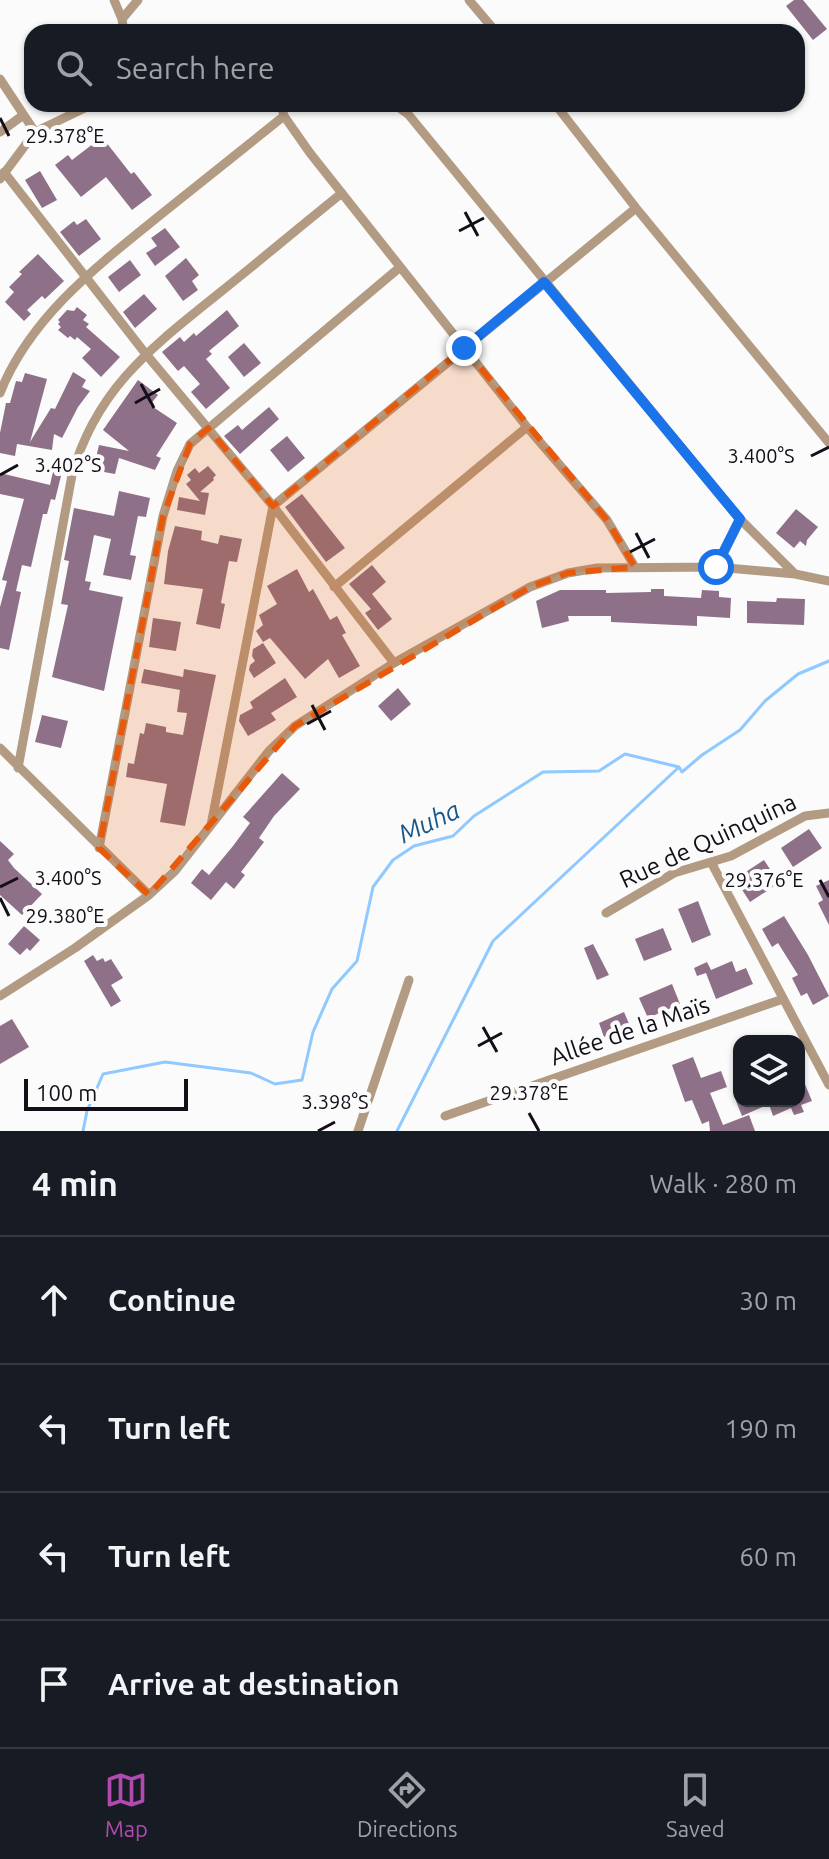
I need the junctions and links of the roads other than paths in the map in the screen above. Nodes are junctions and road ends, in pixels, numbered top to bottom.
1 (114, 0) edge
2 (138, 0) edge
3 (469, 0) edge
4 (122, 19) junction
5 (123, 24) edge
6 (489, 24) edge
7 (0, 79) edge
8 (76, 112) edge
9 (283, 112) edge
10 (405, 112) edge
11 (561, 112) edge
12 (22, 116) junction
13 (284, 116) junction
14 (0, 132) edge
15 (35, 132) junction
16 (2, 176) edge
17 (342, 193) junction
18 (636, 208) junction
19 (399, 268) junction
20 (85, 276) junction
21 (544, 282) junction
22 (464, 348) junction
23 (145, 353) junction
24 (0, 393) edge
25 (527, 427) junction
26 (208, 428) junction
27 (829, 443) edge
28 (273, 506) junction
29 (740, 519) junction
30 (635, 567) junction
31 (716, 567) junction
32 (795, 574) junction
33 (829, 581) edge
34 (334, 587) junction
35 (394, 663) junction
36 (0, 748) edge
37 (18, 768) junction
38 (829, 813) edge
39 (210, 829) junction
40 (99, 848) junction
41 (712, 864) junction
42 (149, 895) junction
43 (606, 913) dead end
44 (409, 980) dead end
45 (1, 995) edge
46 (783, 999) junction
47 (829, 1085) edge
48 (445, 1116) dead end
49 (358, 1131) edge

1 - 4 street
2 - 4 street
3 - 6 street
4 - 5 street
7 - 12 street
8 - 15 street
9 - 13 street
10 - 21 street
11 - 18 street
12 - 14 street
12 - 15 street
13 - 17 street
13 - 20 street
15 - 16 street
16 - 20 street
17 - 19 street
17 - 23 street
18 - 21 street
18 - 27 street
19 - 22 street
19 - 26 street
20 - 23 street
20 - 24 street
21 - 22 street
21 - 29 street
22 - 25 street
22 - 28 street
23 - 26 street
23 - 37 street
25 - 30 street
25 - 34 street
26 - 28 street
26 - 40 street
28 - 34 street
28 - 39 street
29 - 31 street
29 - 32 street
30 - 31 street
30 - 35 street
31 - 32 street
32 - 33 street
34 - 35 street
35 - 39 street
36 - 37 street
37 - 40 street
38 - 41 street, Rue de Quinquina
39 - 42 street
40 - 42 street
41 - 43 street, Rue de Quinquina
41 - 46 street
42 - 45 street
44 - 49 street
46 - 47 street
46 - 48 street, Allée de la Maïs

